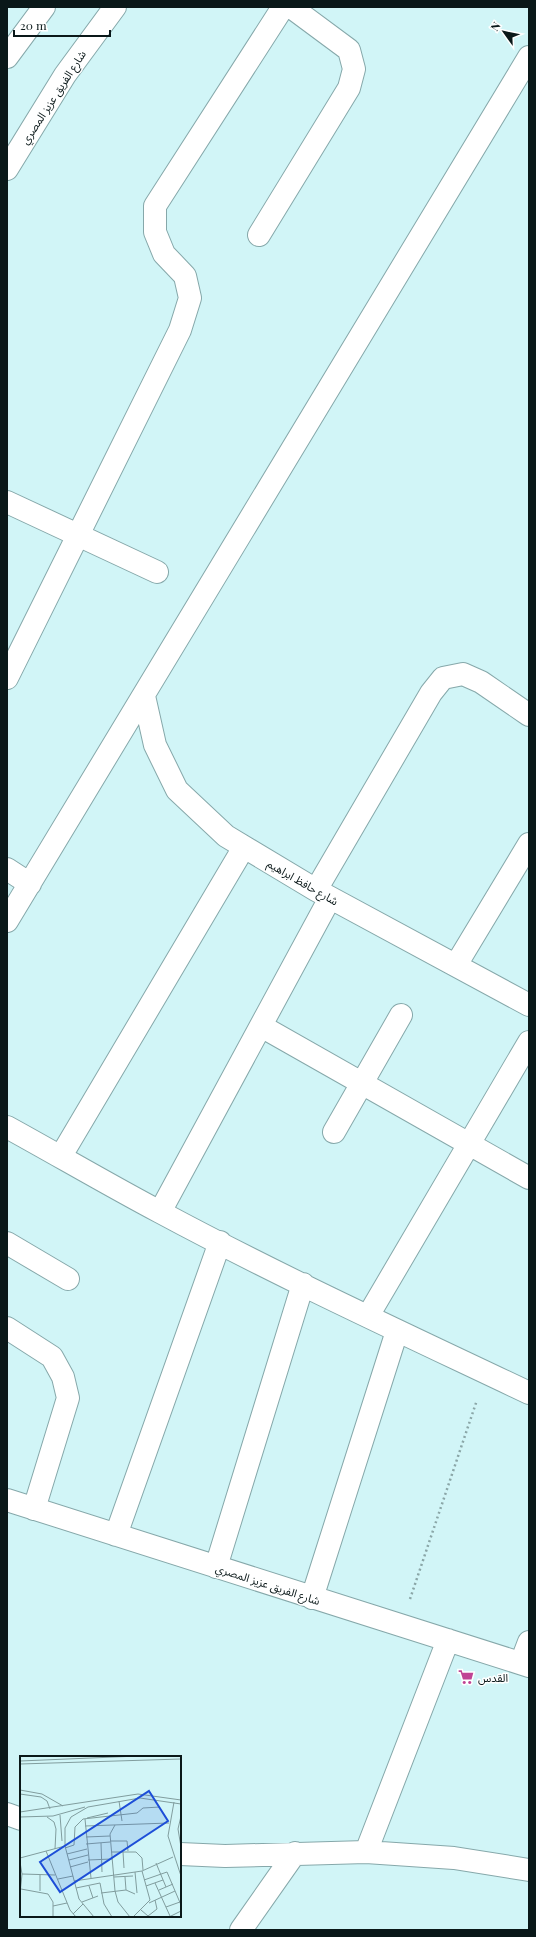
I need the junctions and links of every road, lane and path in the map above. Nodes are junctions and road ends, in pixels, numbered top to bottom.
1 (44, 7) edge
2 (115, 7) edge
3 (283, 7) edge
4 (291, 7) edge
5 (7, 57) edge
6 (529, 57) edge
7 (7, 169) edge
8 (259, 235) dead end
9 (7, 502) edge
10 (78, 536) junction
11 (157, 572) dead end
12 (7, 678) edge
13 (144, 696) junction
14 (529, 715) edge
15 (529, 844) edge
16 (244, 847) junction
17 (7, 869) edge
18 (30, 884) junction
19 (323, 894) junction
20 (7, 921) edge
21 (456, 965) junction
22 (529, 1005) edge
23 (401, 1015) dead end
24 (261, 1026) junction
25 (529, 1042) edge
26 (362, 1083) junction
27 (7, 1127) edge
28 (334, 1132) dead end
29 (469, 1144) junction
30 (61, 1156) junction
31 (529, 1178) edge
32 (160, 1212) junction
33 (220, 1242) junction
34 (7, 1243) edge
35 (68, 1280) dead end
36 (303, 1284) junction
37 (368, 1316) junction
38 (7, 1328) edge
39 (397, 1331) junction
40 (487, 1373) junction
41 (529, 1393) edge
42 (7, 1500) edge
43 (34, 1509) junction
44 (116, 1535) junction
45 (216, 1567) junction
46 (312, 1598) junction
47 (401, 1626) junction
48 (448, 1640) junction
49 (529, 1642) edge
50 (525, 1665) edge
51 (7, 1814) edge
52 (20, 1818) edge
53 (366, 1852) junction
54 (295, 1853) junction
55 (181, 1854) edge
56 (529, 1870) edge
57 (241, 1930) edge

1 - 5 street
2 - 7 street, شارع الفريق عزيز المصري
3 - 10 street
4 - 8 street
6 - 13 street
9 - 10 street
10 - 11 street
10 - 12 street
13 - 16 street, شارع حافظ ابراهيم
13 - 18 street
14 - 19 street
15 - 21 street
16 - 19 street, شارع حافظ ابراهيم
16 - 30 street
17 - 18 street
18 - 20 street
19 - 21 street, شارع حافظ ابراهيم
19 - 24 street
21 - 22 street, شارع حافظ ابراهيم
23 - 26 street
24 - 26 street
24 - 32 street
25 - 29 street
26 - 28 street
26 - 29 street
27 - 30 street
29 - 31 street
29 - 37 street
30 - 32 street
32 - 33 street
33 - 36 street
33 - 44 street
34 - 35 street
36 - 37 street
36 - 45 street
37 - 39 street
38 - 43 street
39 - 40 street
39 - 46 street
40 - 41 street
40 - 47 path
42 - 43 street, شارع الفريق عزيز المصري
43 - 44 street, شارع الفريق عزيز المصري
44 - 45 street, شارع الفريق عزيز المصري
45 - 46 street, شارع الفريق عزيز المصري
46 - 47 street, شارع الفريق عزيز المصري
47 - 48 street, شارع الفريق عزيز المصري
48 - 50 street, شارع الفريق عزيز المصري
48 - 53 street
49 - 50 street
51 - 52 street
53 - 54 street
53 - 56 street
54 - 55 street
54 - 57 street

